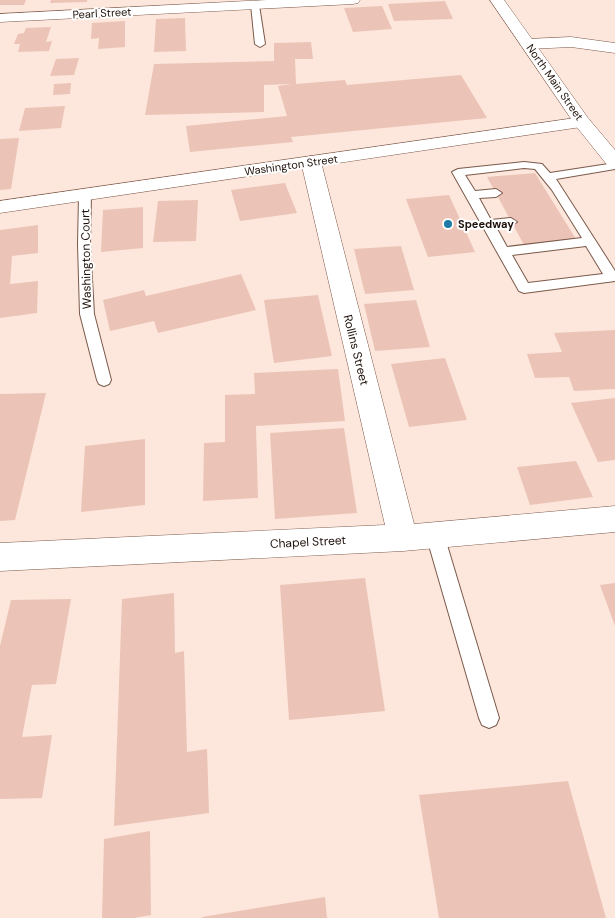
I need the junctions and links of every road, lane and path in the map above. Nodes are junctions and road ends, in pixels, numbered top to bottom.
1 (354, 0) edge
2 (497, 0) edge
3 (255, 5) junction
4 (0, 18) edge
5 (260, 44) dead end
6 (528, 44) junction
7 (615, 48) edge
8 (582, 122) junction
9 (311, 162) junction
10 (615, 162) edge
11 (615, 166) edge
12 (546, 183) junction
13 (496, 192) dead end
14 (85, 195) junction
15 (471, 195) junction
16 (0, 207) edge
17 (512, 222) dead end
18 (488, 224) junction
19 (590, 241) junction
20 (504, 252) junction
21 (613, 276) edge
22 (104, 380) dead end
23 (615, 519) edge
24 (435, 535) junction
25 (403, 538) junction
26 (0, 557) edge
27 (489, 718) dead end

1 - 3 street, Pearl Street
2 - 6 street, North Main Street
3 - 4 street, Pearl Street
3 - 5 lane
6 - 7 street
6 - 8 street, North Main Street
8 - 9 street, Washington Street
8 - 10 street, North Main Street
9 - 14 street, Washington Street
9 - 25 street, Rollins Street
11 - 12 lane
12 - 15 lane
12 - 19 lane
13 - 15 lane
14 - 16 street, Washington Street
14 - 22 lane, Washington Court
15 - 18 lane
17 - 18 lane
18 - 20 lane
19 - 20 lane
19 - 21 lane
20 - 21 lane
23 - 24 street, Chapel Street
24 - 25 street, Chapel Street
24 - 27 lane
25 - 26 street, Chapel Street

